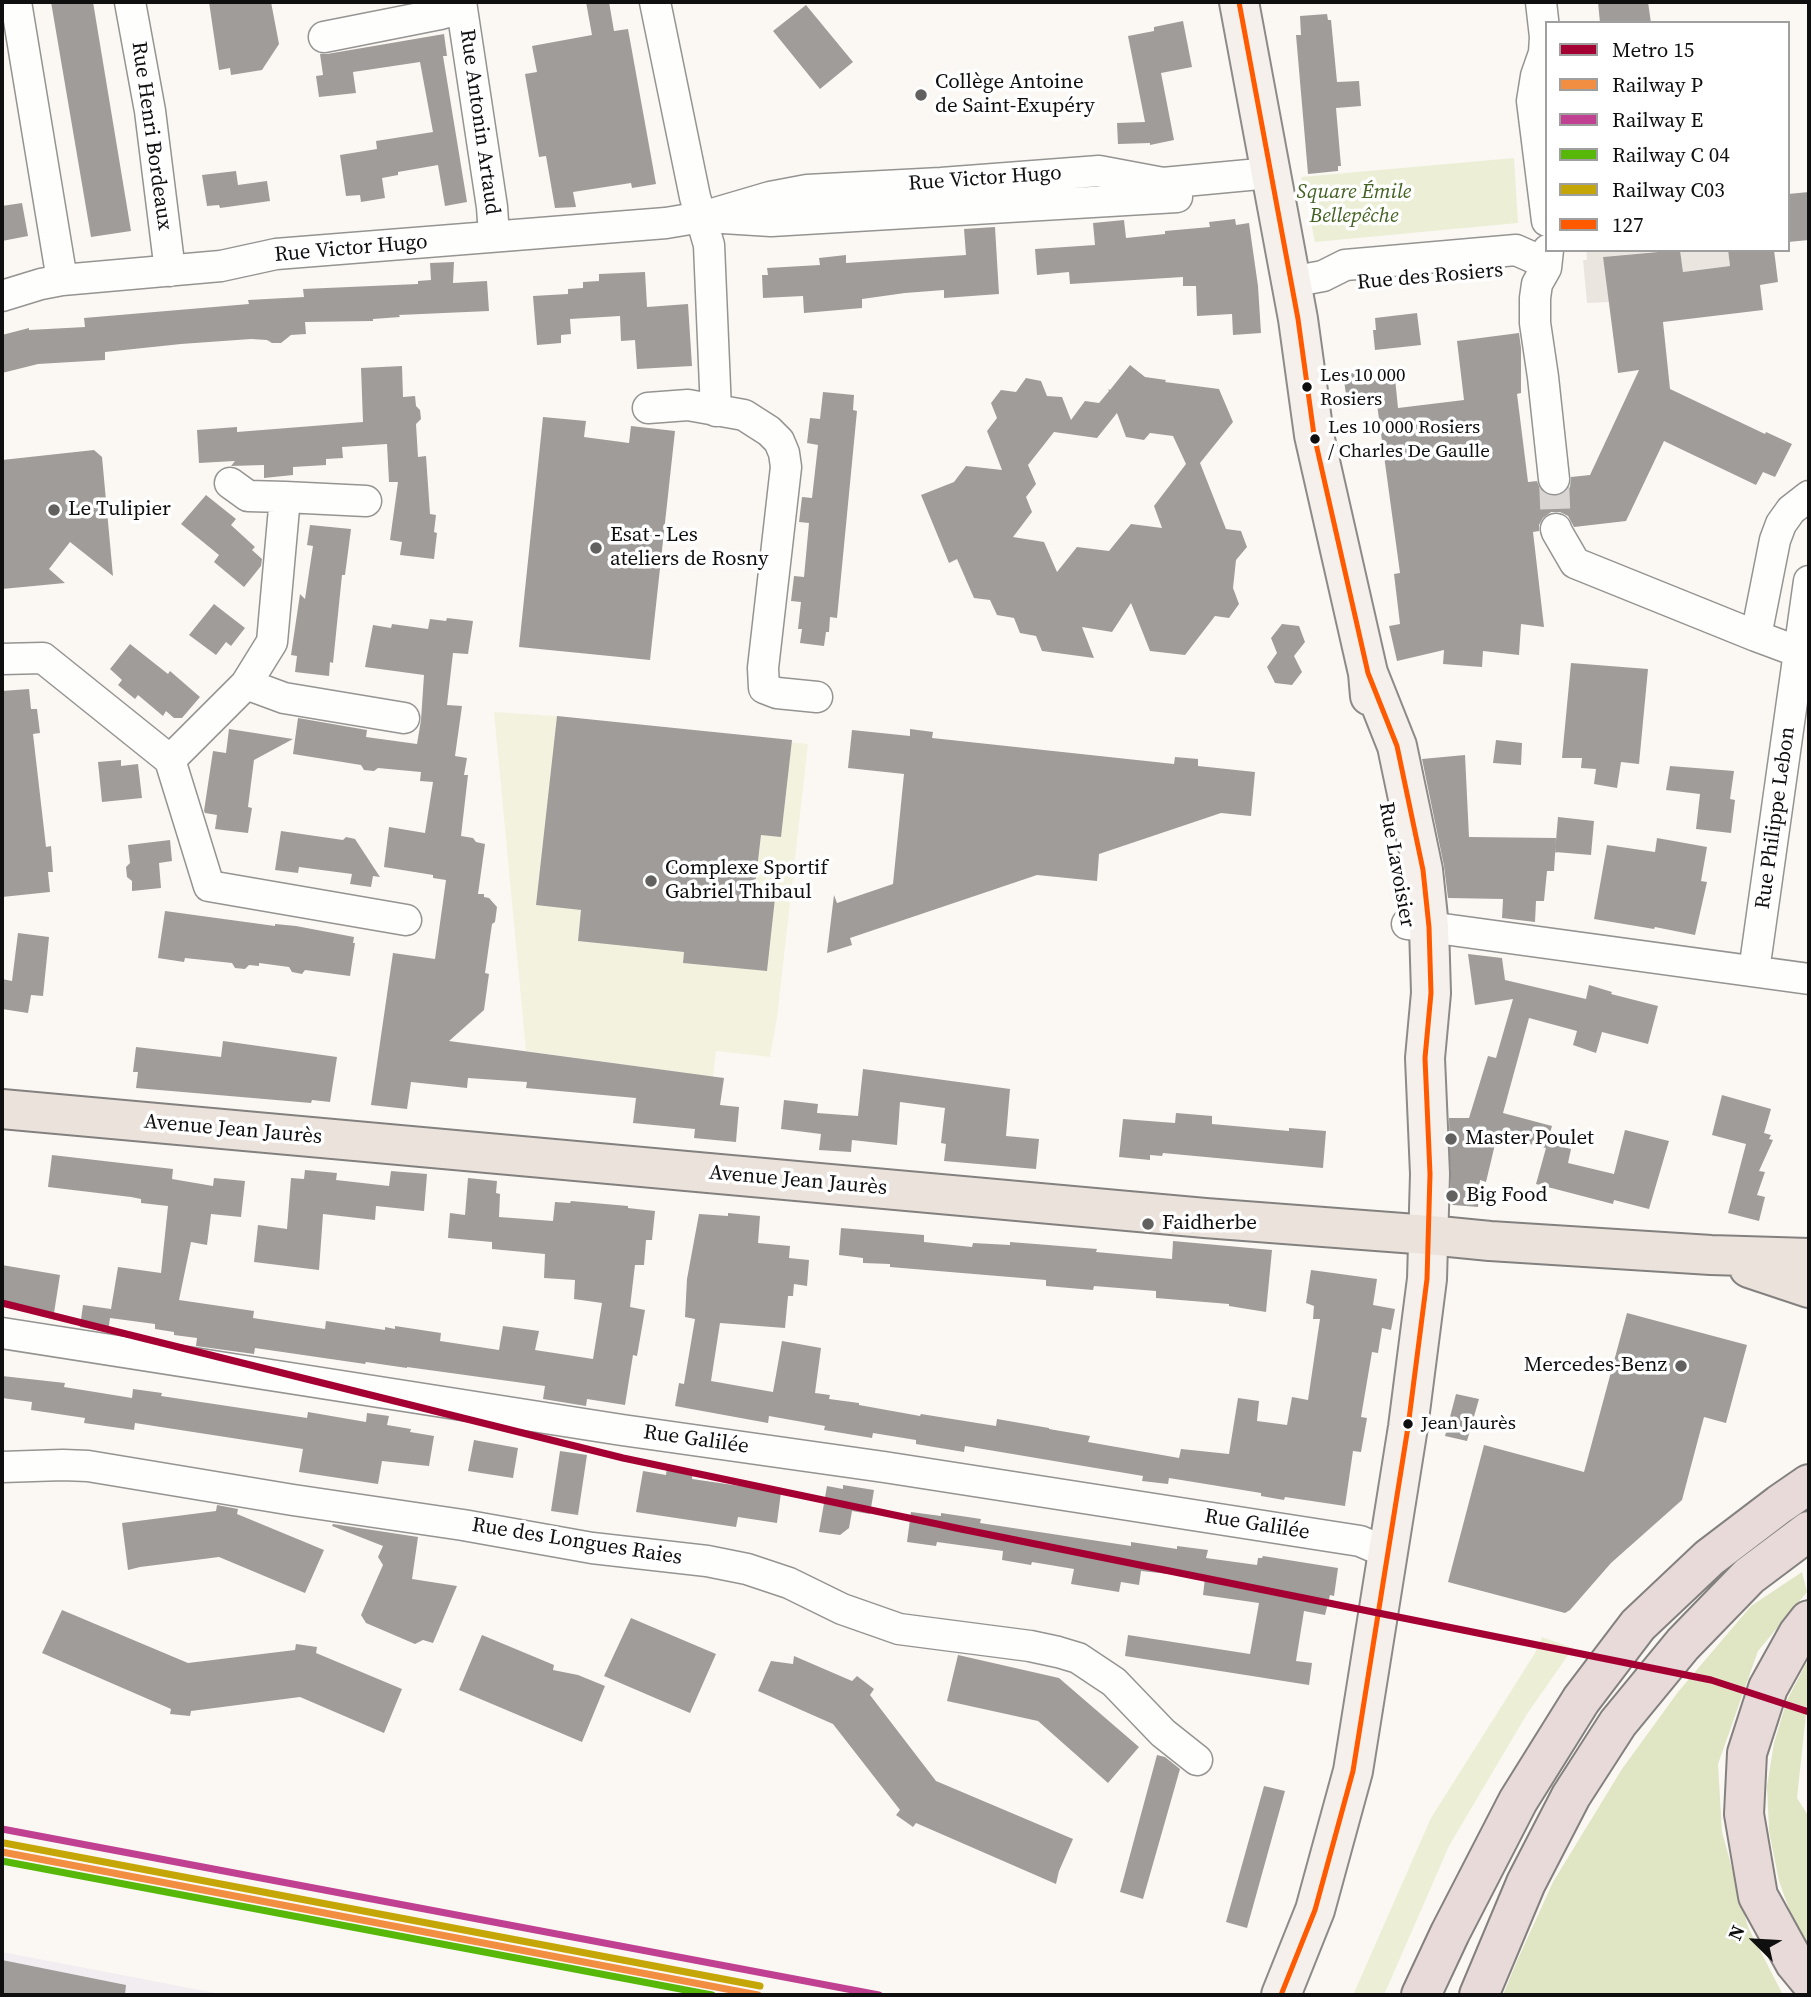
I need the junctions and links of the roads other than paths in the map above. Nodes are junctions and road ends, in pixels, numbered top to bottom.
1 (16, 2) edge
2 (130, 2) edge
3 (654, 2) edge
4 (1238, 2) edge
5 (1541, 2) edge
6 (462, 5) edge
7 (324, 37) dead end
8 (1545, 37) edge
9 (1545, 37) edge
10 (1272, 181) junction
11 (1545, 205) edge
12 (702, 217) junction
13 (495, 236) junction
14 (1543, 255) edge
15 (170, 271) junction
16 (1307, 279) junction
17 (62, 280) junction
18 (2, 296) edge
19 (648, 408) dead end
20 (716, 411) junction
21 (1554, 479) tunnel mouth
22 (230, 483) dead end
23 (1809, 496) edge
24 (285, 497) junction
25 (366, 501) dead end
26 (1556, 529) tunnel mouth
27 (1809, 581) edge
28 (1756, 636) junction
29 (1799, 652) junction
30 (2, 659) edge
31 (246, 684) junction
32 (817, 697) dead end
33 (404, 718) dead end
34 (170, 760) junction
35 (406, 920) dead end
36 (1418, 925) junction
37 (1754, 971) junction
38 (1809, 979) edge
39 (2, 1109) edge
40 (1429, 1235) junction
41 (1711, 1255) junction
42 (1809, 1258) edge
43 (1809, 1288) edge
44 (2, 1333) edge
45 (2, 1467) edge
46 (1809, 1485) edge
47 (1809, 1531) edge
48 (1388, 1553) junction
49 (1809, 1620) edge
50 (1197, 1760) dead end
51 (1809, 1980) edge
52 (1281, 1995) edge
53 (1421, 1995) edge
54 (1479, 1995) edge

1 - 17 street
2 - 15 street, Rue Henri Bordeaux
3 - 12 street
4 - 10 street, Rue Lavoisier
5 - 9 street
6 - 7 street, Rue Antonin Artaud
6 - 13 street, Rue Antonin Artaud
8 - 11 street
10 - 12 street, Rue Victor Hugo
10 - 16 street, Rue Lavoisier
12 - 13 street, Rue Victor Hugo
12 - 20 street
13 - 15 street, Rue Victor Hugo
14 - 16 street, Rue des Rosiers
14 - 21 street
15 - 17 street, Rue Victor Hugo
16 - 36 street, Rue Lavoisier
17 - 18 street, Rue Victor Hugo
19 - 20 street
20 - 32 street
22 - 24 street
23 - 28 street
24 - 25 street
24 - 31 street
26 - 28 street
27 - 29 street, Rue Philippe Lebon
28 - 29 street
29 - 37 street, Rue Philippe Lebon
30 - 34 street
31 - 33 street
31 - 34 street
34 - 35 street
36 - 37 street
36 - 40 street, Rue Lavoisier
37 - 38 street
39 - 40 main road, Avenue Jean Jaurès
40 - 41 main road, Avenue Jean Jaurès
40 - 48 street, Rue Lavoisier
41 - 42 main road
41 - 43 main road
44 - 48 street, Rue Galilée
45 - 50 street, Rue des Longues Raies
46 - 53 highway
47 - 54 highway
48 - 52 street, Rue Lavoisier
49 - 51 highway

